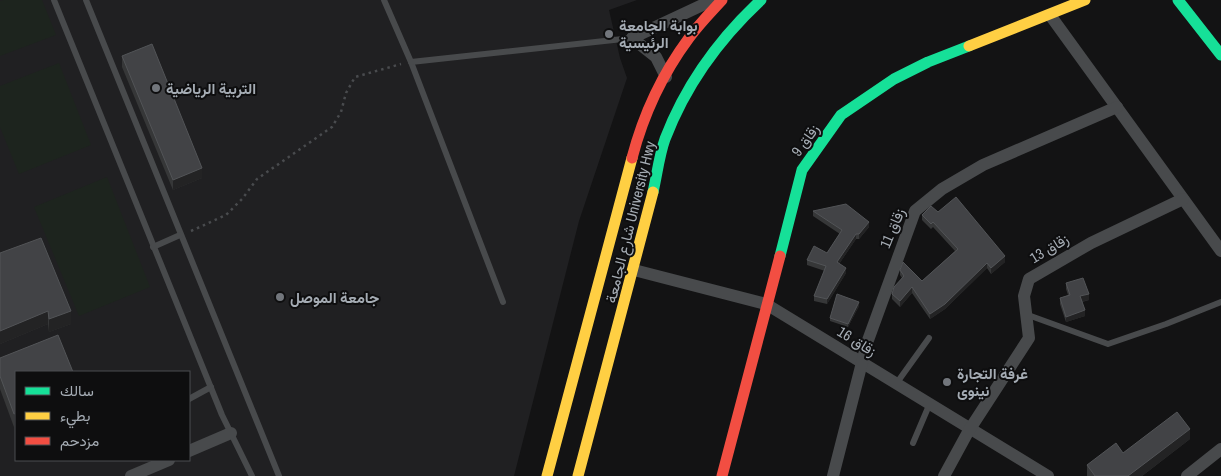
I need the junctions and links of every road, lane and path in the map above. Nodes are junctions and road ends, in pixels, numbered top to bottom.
1 (54, 0) edge
2 (86, 0) edge
3 (384, 0) edge
4 (713, 0) edge
5 (722, 0) edge
6 (761, 0) edge
7 (1085, 0) edge
8 (1178, 0) edge
9 (1050, 15) junction
10 (632, 38) junction
11 (1221, 55) edge
12 (411, 62) junction
13 (666, 77) junction
14 (1117, 107) junction
15 (1183, 200) junction
16 (180, 236) junction
17 (153, 247) junction
18 (1221, 251) edge
19 (634, 270) junction
20 (503, 302) dead end
21 (1221, 302) edge
22 (766, 304) junction
23 (1028, 315) junction
24 (929, 338) dead end
25 (862, 364) junction
26 (896, 384) junction
27 (211, 387) junction
28 (190, 398) edge
29 (930, 403) junction
30 (972, 428) junction
31 (231, 433) junction
32 (912, 443) dead end
33 (1221, 450) edge
34 (190, 451) edge
35 (166, 461) edge
36 (131, 476) edge
37 (252, 476) edge
38 (279, 476) edge
39 (547, 476) edge
40 (578, 476) edge
41 (722, 476) edge
42 (834, 476) edge
43 (944, 476) edge
44 (1048, 476) edge
45 (1187, 476) edge

1 - 17 lane
2 - 16 lane
3 - 12 lane
4 - 10 street
5 - 13 main road, شارع الجامعة University Hwy
6 - 19 main road, شارع الجامعة University Hwy
7 - 9 main road, زقاق 9
8 - 11 main road
9 - 14 street
9 - 22 main road, زقاق 9
10 - 12 lane
10 - 13 street
12 - 16 path
12 - 20 lane
13 - 39 main road, شارع الجامعة University Hwy
14 - 15 street
14 - 25 street, زقاق 11
15 - 18 street
15 - 23 street, زقاق 13
16 - 17 lane
16 - 38 lane
17 - 27 lane
19 - 22 street, زقاق 16
19 - 40 main road, شارع الجامعة University Hwy
21 - 23 lane
22 - 25 street, زقاق 16
22 - 41 main road, زقاق 9
23 - 30 street, زقاق 13
24 - 26 lane
25 - 26 street, زقاق 16
25 - 42 street, زقاق 11
26 - 29 street, زقاق 16
27 - 28 lane
27 - 31 lane
29 - 30 street, زقاق 16
29 - 32 lane
30 - 43 street, زقاق 13
30 - 44 street, زقاق 16
31 - 34 street
31 - 37 lane
33 - 45 street
35 - 36 street

